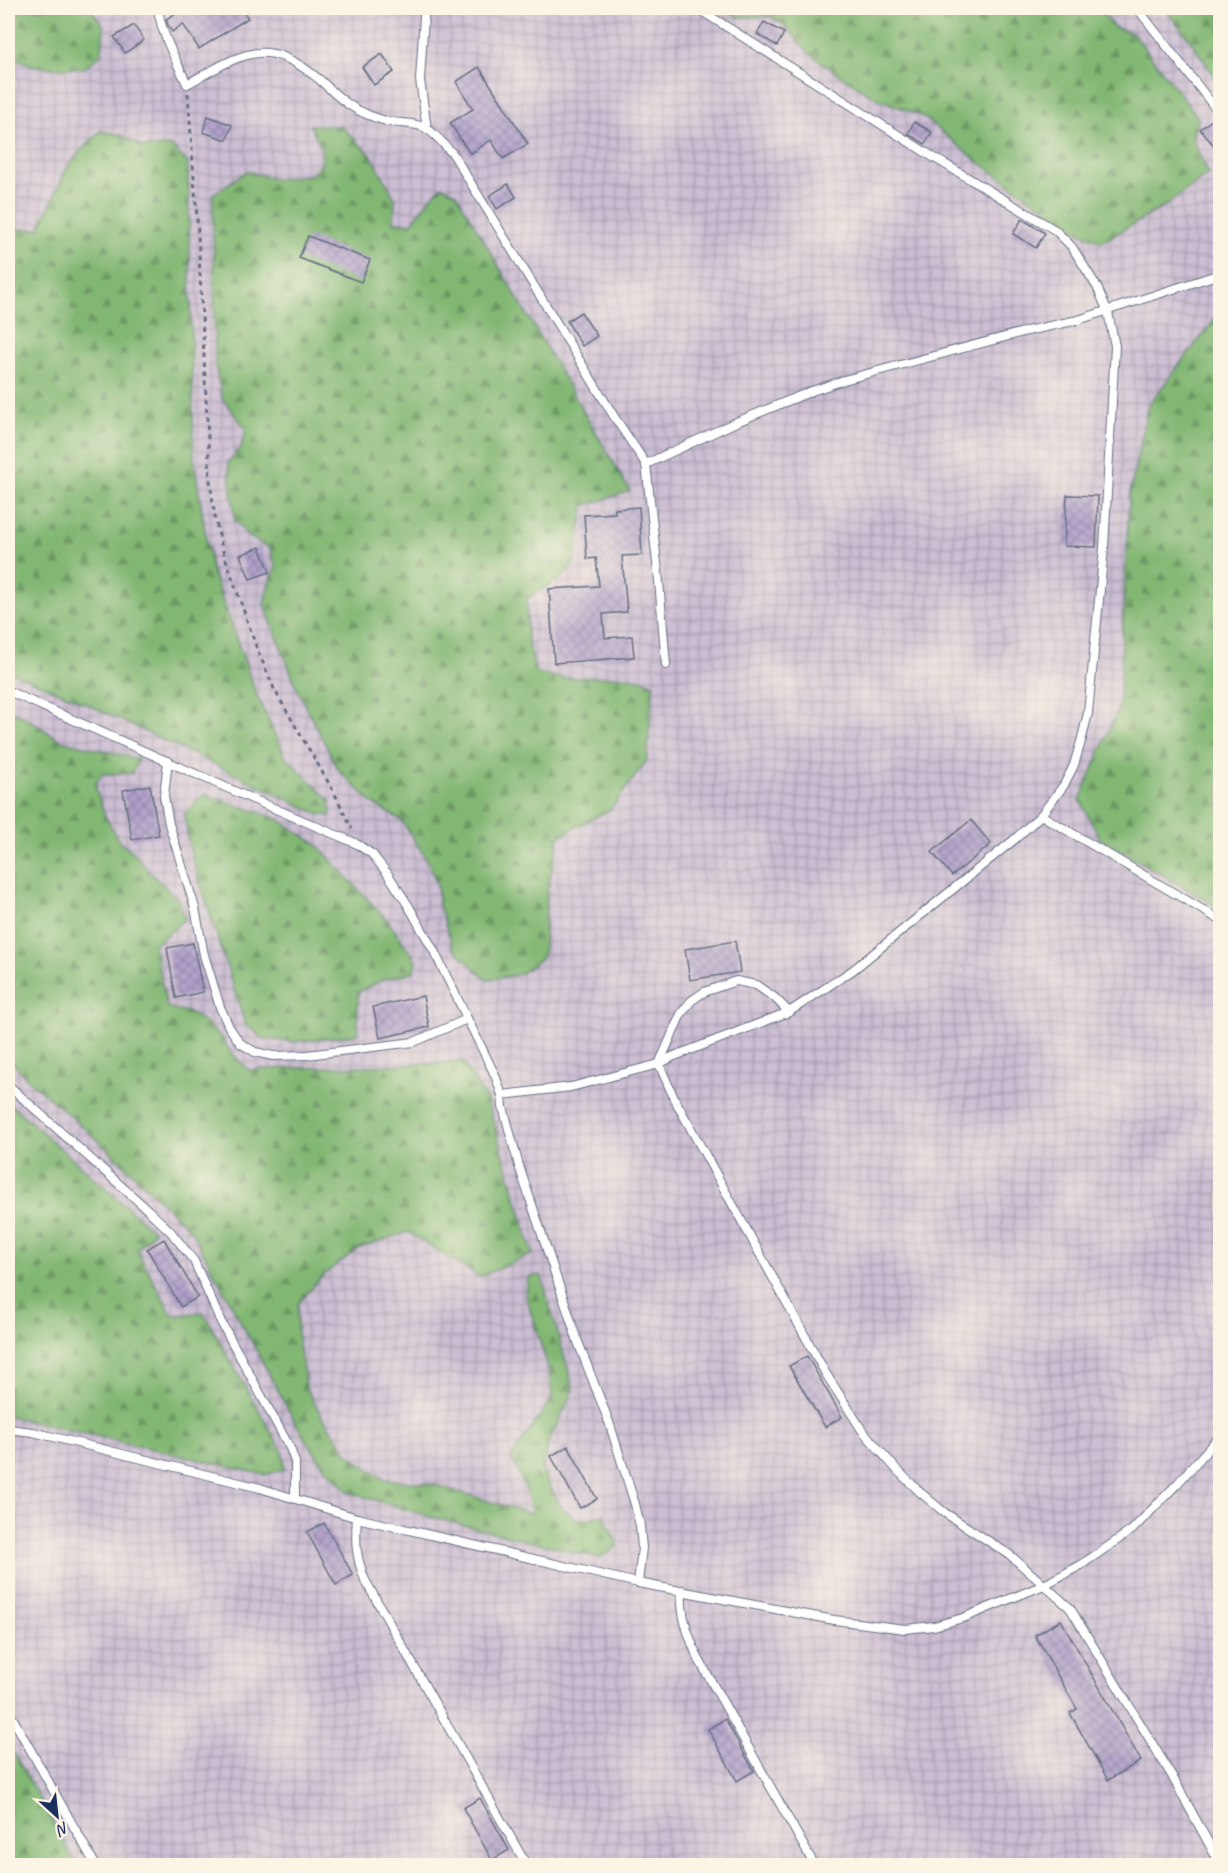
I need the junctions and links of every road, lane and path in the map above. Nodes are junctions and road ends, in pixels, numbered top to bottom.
1 (158, 8) edge
2 (423, 8) edge
3 (697, 8) edge
4 (1137, 8) edge
5 (187, 84) junction
6 (1221, 114) edge
7 (427, 129) junction
8 (1221, 274) edge
9 (1108, 312) junction
10 (646, 464) junction
11 (666, 665) dead end
12 (8, 690) edge
13 (168, 761) junction
14 (1041, 815) junction
15 (355, 843) junction
16 (1221, 920) edge
17 (789, 1012) junction
18 (467, 1019) junction
19 (659, 1064) junction
20 (8, 1085) edge
21 (502, 1095) junction
22 (8, 1429) edge
23 (1221, 1436) edge
24 (295, 1498) junction
25 (357, 1518) junction
26 (638, 1583) junction
27 (1044, 1585) junction
28 (682, 1590) junction
29 (8, 1710) edge
30 (1221, 1864) edge
31 (96, 1866) edge
32 (527, 1866) edge
33 (815, 1866) edge

1 - 5 lane
2 - 7 lane
3 - 9 lane
4 - 6 lane
5 - 7 lane
5 - 15 path
7 - 10 lane
8 - 9 lane
9 - 10 lane
9 - 14 lane
10 - 11 lane
12 - 13 lane
13 - 15 lane
13 - 18 lane
14 - 16 lane
14 - 17 lane
15 - 18 lane
17 - 19 lane
17 - 19 lane
18 - 21 lane
19 - 21 lane
19 - 27 lane
20 - 24 lane
21 - 26 lane
22 - 24 lane
23 - 27 lane
24 - 25 lane
25 - 26 lane
25 - 32 lane
26 - 28 lane
27 - 28 lane
27 - 30 lane
28 - 33 lane
29 - 31 lane

